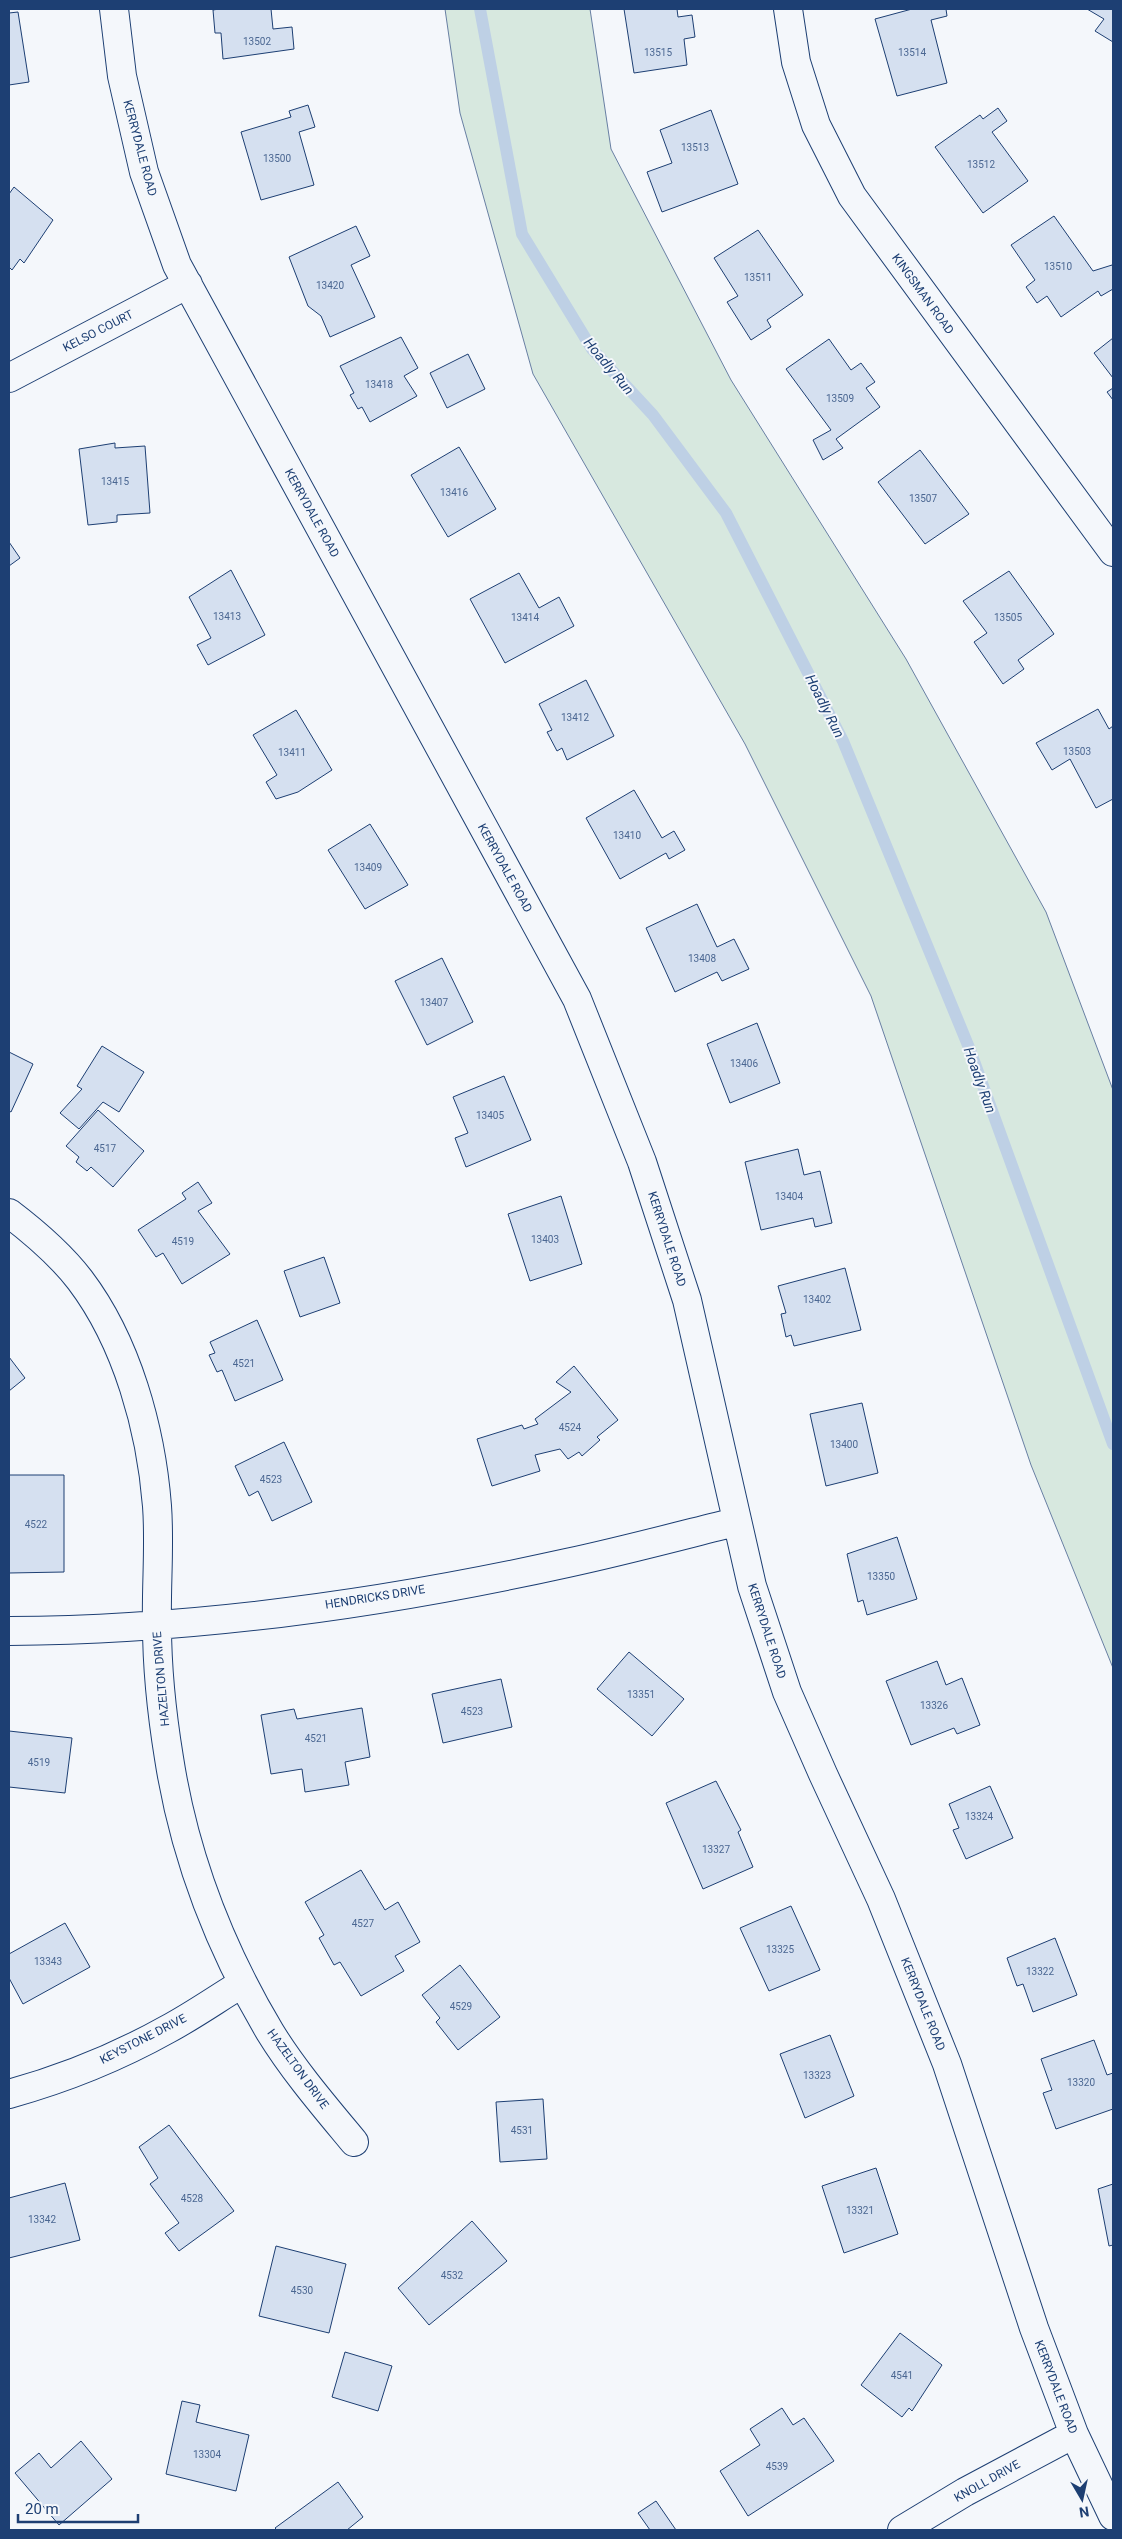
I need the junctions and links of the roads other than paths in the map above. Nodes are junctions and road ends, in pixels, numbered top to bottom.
1 (114, 9) edge
2 (788, 9) edge
3 (188, 284) junction
4 (9, 378) edge
5 (1113, 552) edge
6 (9, 1213) edge
7 (735, 1522) junction
8 (157, 1625) junction
9 (9, 1631) edge
10 (243, 1983) junction
11 (9, 2094) edge
12 (354, 2142) dead end
13 (1074, 2434) junction
14 (1113, 2516) edge
15 (902, 2530) edge

1 - 3 street, KERRYDALE ROAD
2 - 5 street, KINGSMAN ROAD
3 - 4 street, KELSO COURT
3 - 7 street, KERRYDALE ROAD
6 - 8 street, HAZELTON DRIVE
7 - 8 street, HENDRICKS DRIVE
7 - 13 street, KERRYDALE ROAD
8 - 9 street, HENDRICKS DRIVE
8 - 10 street, HAZELTON DRIVE
10 - 11 street, KEYSTONE DRIVE
10 - 12 street, HAZELTON DRIVE
13 - 14 street, KERRYDALE ROAD
13 - 15 street, KNOLL DRIVE

